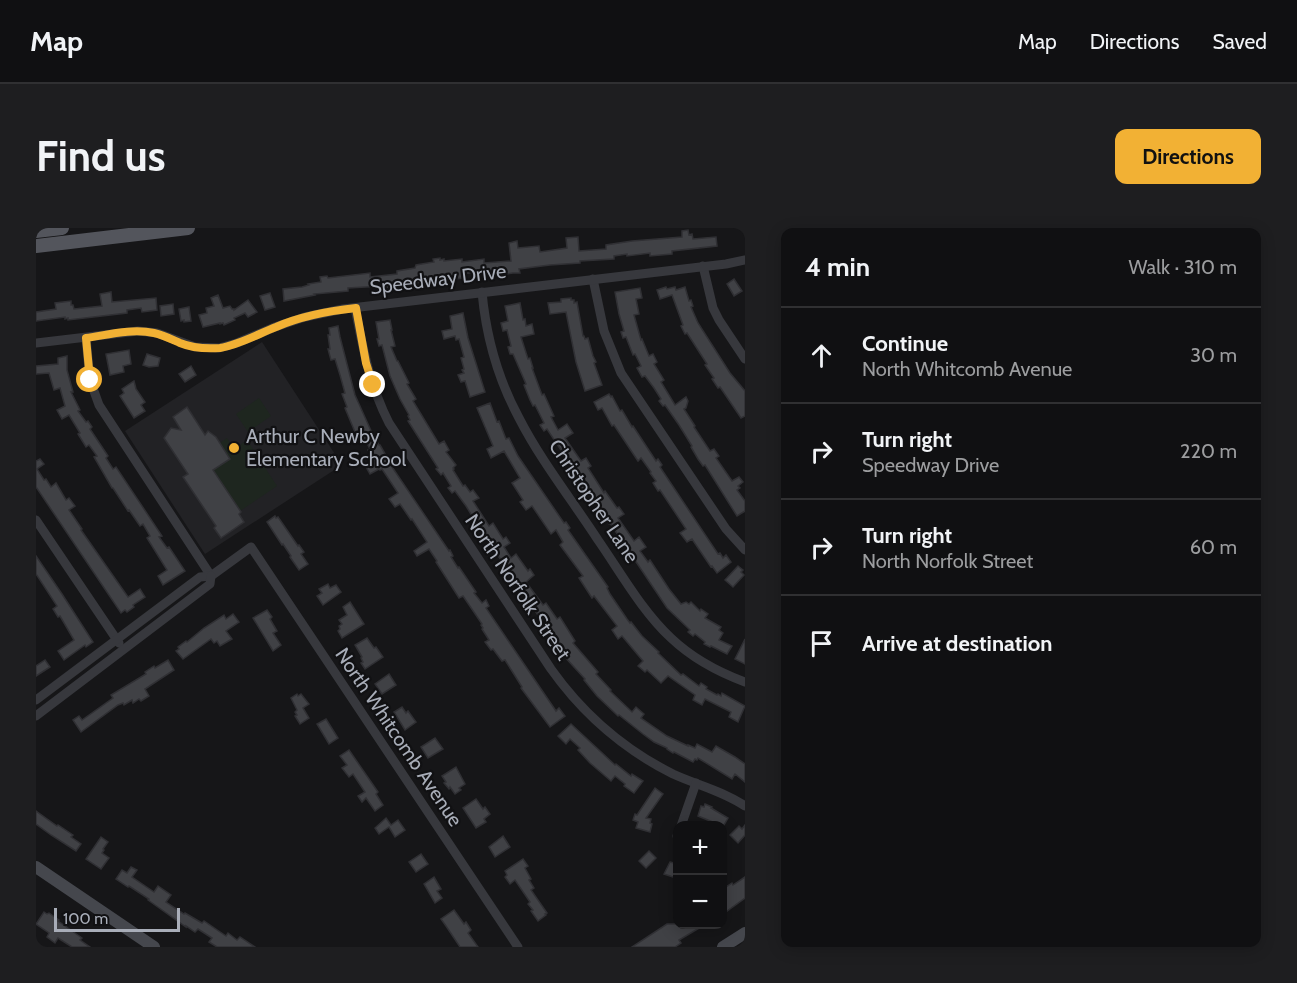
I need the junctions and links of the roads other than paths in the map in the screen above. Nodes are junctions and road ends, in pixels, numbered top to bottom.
1 (63, 228) edge
2 (188, 228) edge
3 (36, 231) edge
4 (81, 234) edge
5 (36, 246) edge
6 (745, 260) edge
7 (703, 266) junction
8 (593, 279) junction
9 (482, 292) junction
10 (356, 308) junction
11 (86, 338) junction
12 (36, 344) edge
13 (745, 359) edge
14 (36, 520) edge
15 (745, 550) edge
16 (211, 576) junction
17 (116, 640) junction
18 (123, 650) junction
19 (745, 682) edge
20 (36, 700) edge
21 (36, 716) edge
22 (696, 783) junction
23 (745, 806) edge
24 (682, 821) edge
25 (36, 867) edge
26 (745, 933) edge
27 (154, 947) edge
28 (518, 947) edge
29 (723, 947) edge

1 - 3 main road
2 - 4 main road
4 - 5 main road
6 - 7 street, Speedway Drive
7 - 8 street, Speedway Drive
7 - 13 street
8 - 9 street, Speedway Drive
8 - 15 street
9 - 10 street, Speedway Drive
9 - 19 street, Christopher Lane
10 - 11 street, Speedway Drive
10 - 22 street, North Norfolk Street
11 - 12 street, Speedway Drive
11 - 16 street
14 - 17 street
16 - 17 street
16 - 18 street
16 - 28 street, North Whitcomb Avenue
17 - 18 street
17 - 20 street
18 - 21 street
22 - 23 street, North Norfolk Street
22 - 24 street
25 - 27 street
26 - 29 street

